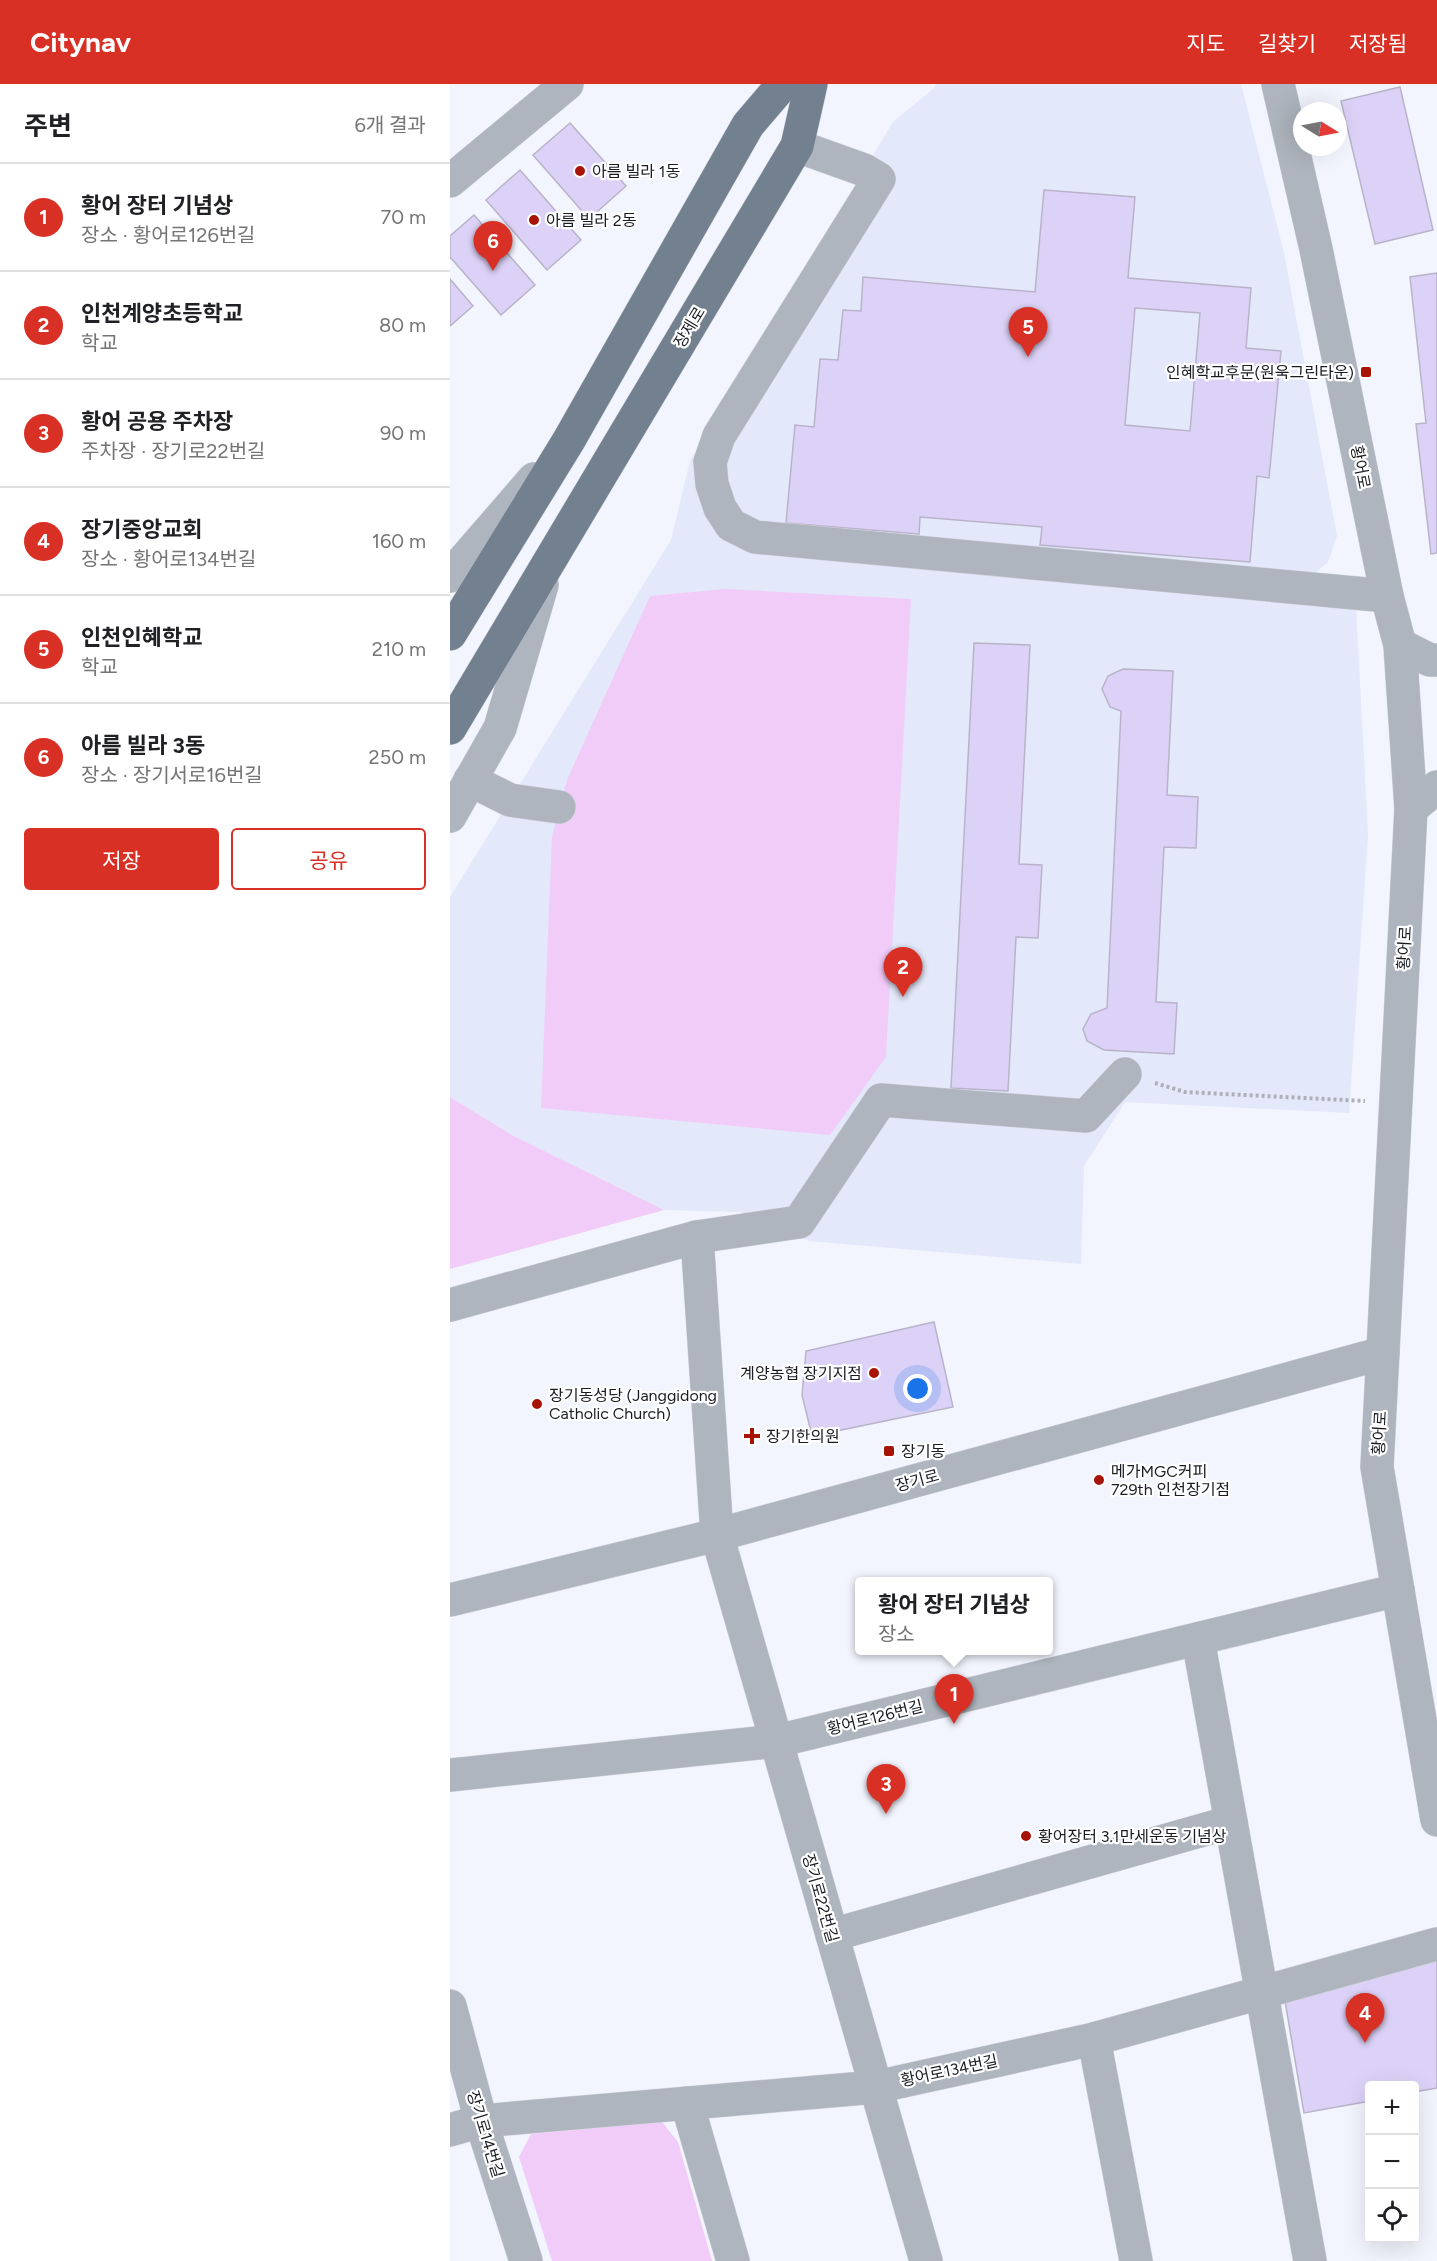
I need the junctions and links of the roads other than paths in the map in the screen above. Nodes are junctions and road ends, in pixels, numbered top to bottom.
1 (567, 84) edge
2 (783, 84) edge
3 (811, 84) edge
4 (1278, 84) edge
5 (797, 146) junction
6 (450, 181) edge
7 (569, 440) junction
8 (549, 562) junction
9 (450, 576) edge
10 (1387, 596) junction
11 (450, 634) edge
12 (1400, 645) junction
13 (1437, 660) edge
14 (450, 728) edge
15 (470, 780) junction
16 (1437, 788) edge
17 (559, 807) dead end
18 (1412, 809) junction
19 (450, 816) edge
20 (1125, 1074) road end
21 (697, 1237) junction
22 (450, 1305) edge
23 (1383, 1353) junction
24 (717, 1535) junction
25 (1398, 1590) junction
26 (450, 1600) edge
27 (1198, 1639) junction
28 (777, 1741) junction
29 (450, 1775) edge
30 (1437, 1820) edge
31 (1231, 1822) junction
32 (832, 1935) junction
33 (1437, 1944) edge
34 (1262, 1992) junction
35 (450, 2006) edge
36 (1094, 2039) junction
37 (876, 2086) junction
38 (687, 2103) junction
39 (481, 2121) junction
40 (450, 2130) edge
41 (526, 2261) edge
42 (733, 2261) edge
43 (926, 2261) edge
44 (1136, 2261) edge
45 (1310, 2261) edge

1 - 6 street
2 - 7 main road
3 - 5 main road, 장제로
4 - 10 street, 황어로
5 - 8 main road, 장제로
5 - 10 street
7 - 9 street
7 - 11 main road
8 - 14 main road, 장제로
8 - 15 street, 장제로
10 - 12 street, 황어로
12 - 13 street
12 - 18 street, 황어로
15 - 17 street
15 - 19 street, 장제로
16 - 18 street
18 - 23 street, 황어로
20 - 21 street
21 - 22 street
21 - 24 street, 장기로22번길
23 - 24 street, 장기로
23 - 25 street, 황어로
24 - 26 street, 장기로
24 - 28 street, 장기로22번길
25 - 27 street, 황어로126번길
25 - 30 street, 황어로
27 - 28 street, 황어로126번길
27 - 31 street
28 - 29 street, 황어로126번길
28 - 32 street, 장기로22번길
31 - 32 street
31 - 34 street
32 - 37 street, 장기로22번길
33 - 34 street, 황어로134번길
34 - 36 street, 황어로134번길
34 - 45 street
35 - 39 street, 장기로14번길
36 - 37 street, 황어로134번길
36 - 44 street
37 - 38 street, 황어로134번길
37 - 43 street, 장기로22번길
38 - 39 street, 황어로134번길
38 - 42 street
39 - 40 street, 황어로134번길
39 - 41 street, 장기로14번길

